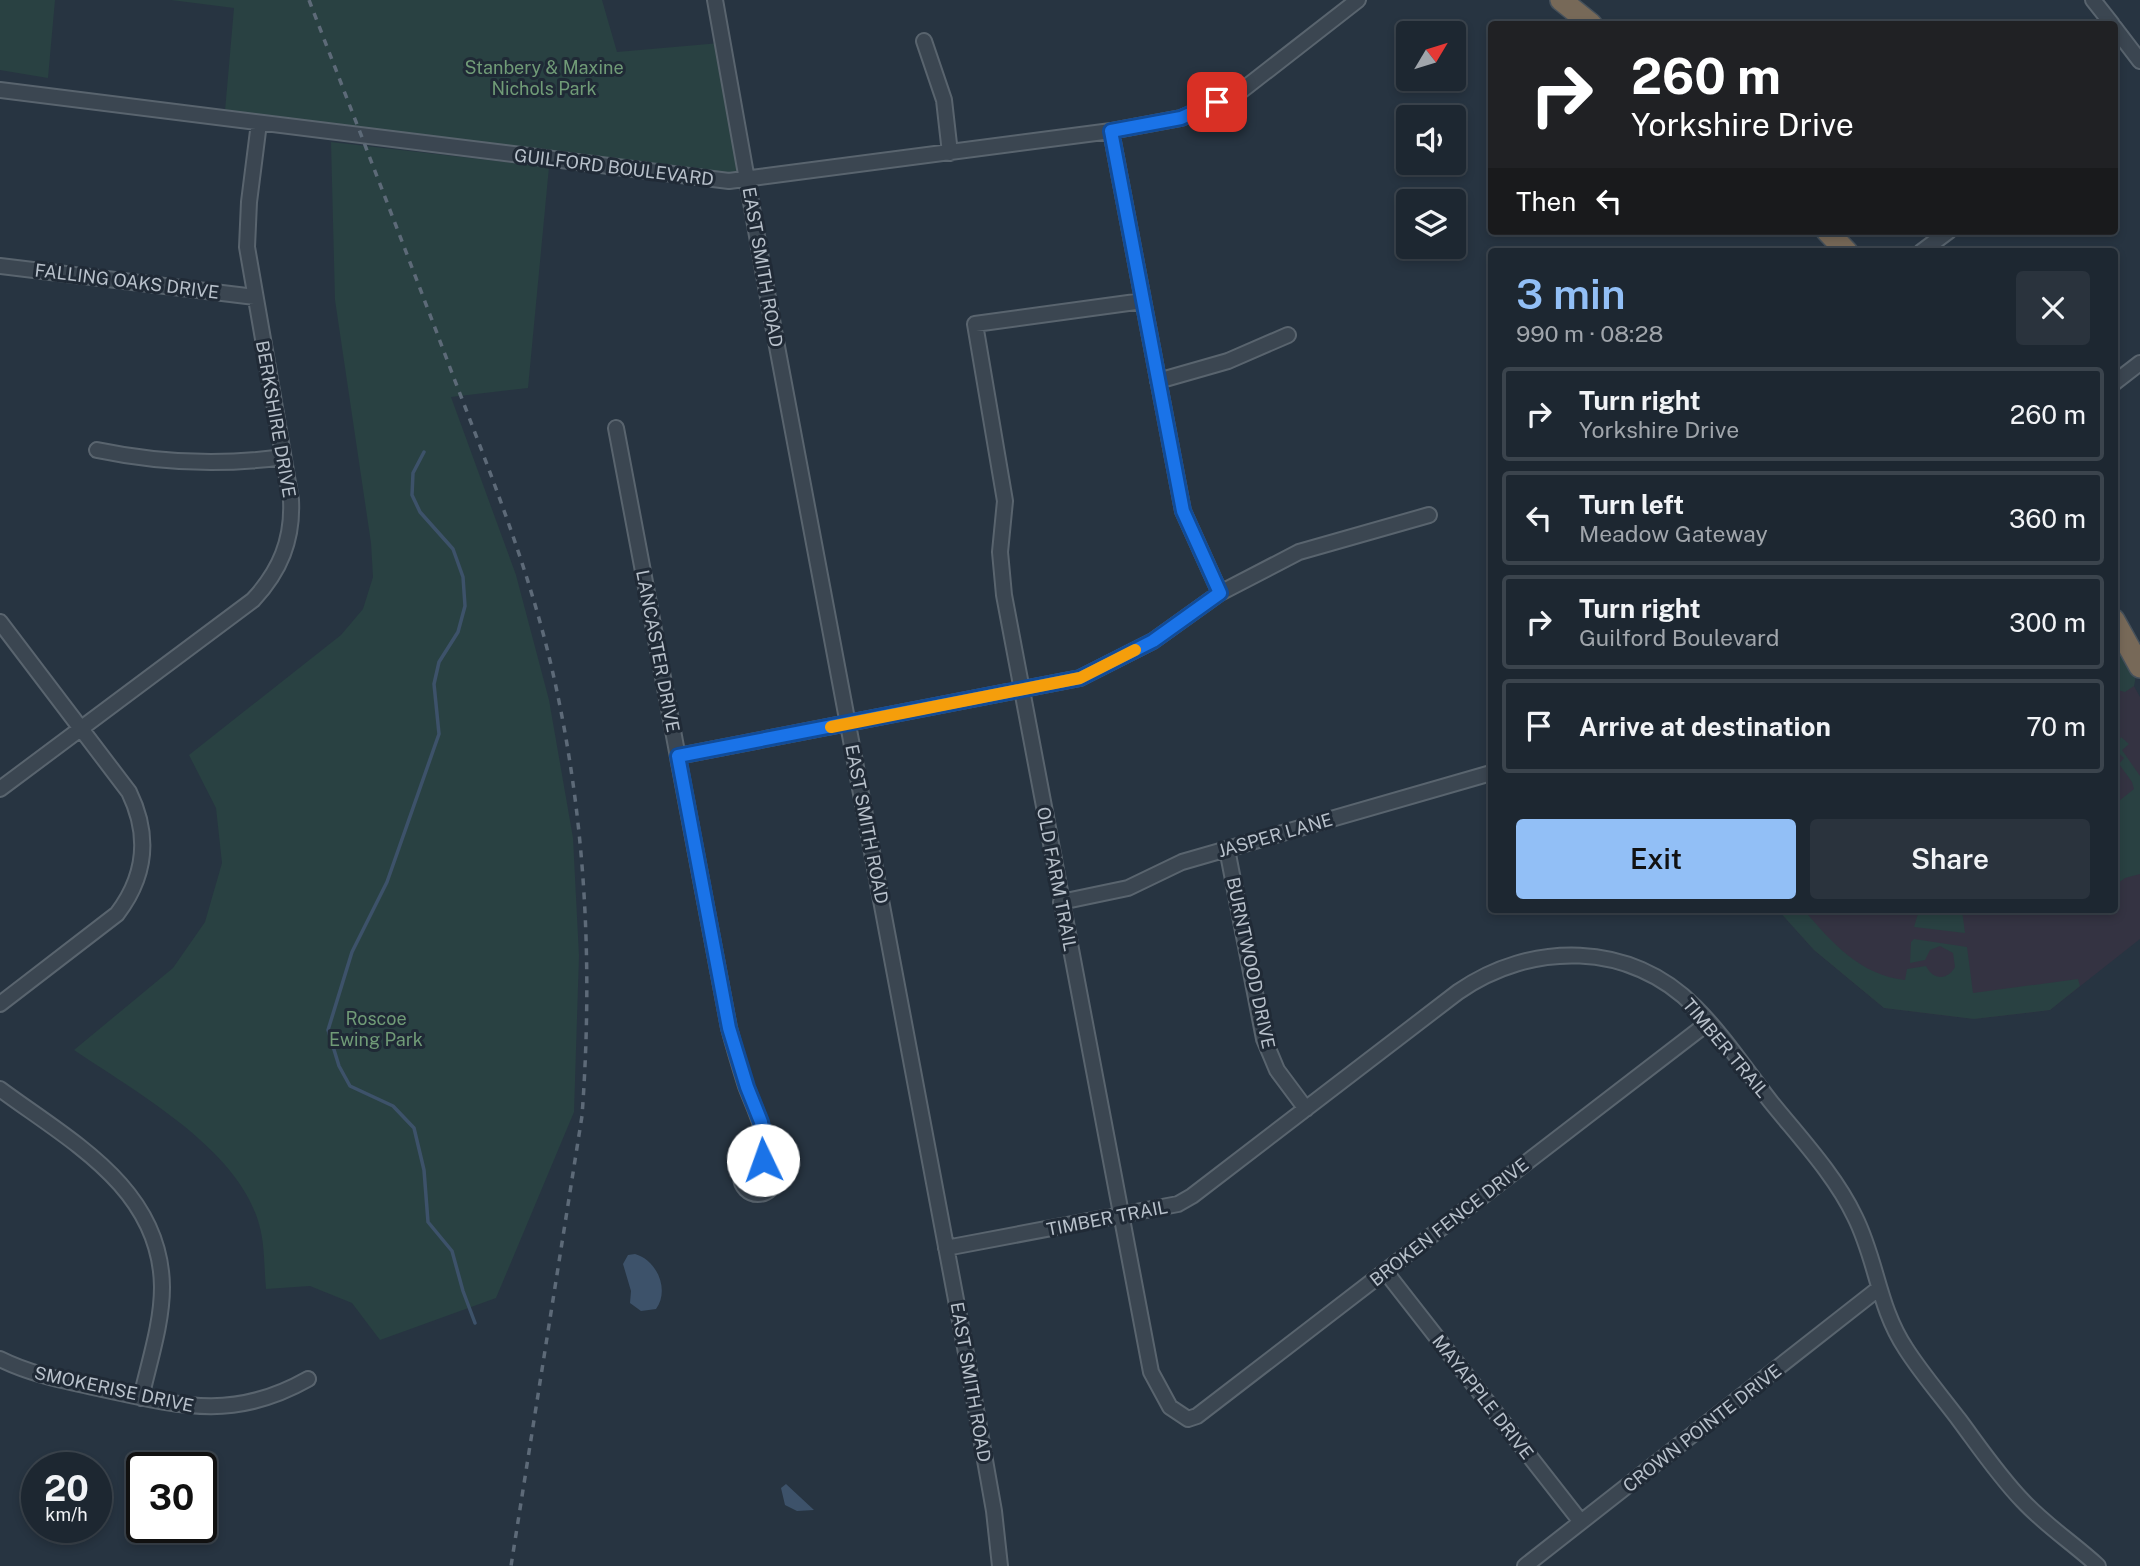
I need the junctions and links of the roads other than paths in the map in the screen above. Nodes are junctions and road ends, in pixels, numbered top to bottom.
1 (716, 0) edge
2 (1358, 0) edge
3 (1562, 0) edge
4 (2093, 0) edge
5 (1587, 21) edge
6 (2109, 21) edge
7 (2118, 32) edge
8 (924, 41) dead end
9 (2140, 61) edge
10 (0, 90) edge
11 (259, 123) junction
12 (1111, 131) junction
13 (950, 153) junction
14 (747, 180) junction
15 (1831, 235) edge
16 (1943, 235) edge
17 (1843, 248) edge
18 (1926, 248) edge
19 (0, 266) edge
20 (255, 297) junction
21 (1143, 301) junction
22 (1288, 335) dead end
23 (2140, 363) edge
24 (2118, 380) edge
25 (1158, 381) junction
26 (617, 428) dead end
27 (97, 450) dead end
28 (283, 457) junction
29 (1429, 514) dead end
30 (1220, 593) junction
31 (0, 622) edge
32 (2118, 627) edge
33 (2140, 667) edge
34 (1021, 690) junction
35 (848, 724) junction
36 (80, 729) junction
37 (678, 756) junction
38 (1488, 774) edge
39 (0, 789) edge
40 (1227, 849) junction
41 (1061, 902) junction
42 (0, 1004) edge
43 (1709, 1022) junction
44 (0, 1089) edge
45 (1306, 1109) junction
46 (763, 1160) dead end
47 (1121, 1216) junction
48 (946, 1248) junction
49 (1385, 1271) junction
50 (1878, 1289) junction
51 (0, 1359) edge
52 (308, 1379) dead end
53 (142, 1398) junction
54 (1188, 1419) joint
55 (1581, 1522) junction
56 (1000, 1566) edge
57 (1525, 1566) edge
58 (2098, 1566) edge

1 - 14 street, EAST SMITH ROAD
2 - 12 street, GUILFORD BOULEVARD
3 - 5 highway
4 - 6 street
7 - 9 street
8 - 13 street
10 - 11 street, GUILFORD BOULEVARD
11 - 14 street, GUILFORD BOULEVARD
11 - 20 street, BERKSHIRE DRIVE
12 - 13 street, GUILFORD BOULEVARD
12 - 21 street
13 - 14 street, GUILFORD BOULEVARD
14 - 35 street, EAST SMITH ROAD
15 - 17 highway
16 - 18 street
19 - 20 street, FALLING OAKS DRIVE
20 - 28 street, BERKSHIRE DRIVE
21 - 25 street
21 - 34 street, OLD FARM TRAIL
22 - 25 street
23 - 24 street
25 - 30 street
26 - 37 street, LANCASTER DRIVE
27 - 28 street
28 - 36 street, BERKSHIRE DRIVE
29 - 30 street
30 - 34 street
31 - 36 street
32 - 33 highway
34 - 35 street
34 - 41 street, OLD FARM TRAIL
35 - 37 street
35 - 48 street, EAST SMITH ROAD
36 - 39 street, BERKSHIRE DRIVE
36 - 42 street
37 - 46 street, LANCASTER DRIVE
38 - 40 street, JASPER LANE
40 - 41 street, JASPER LANE
40 - 45 street, BURNTWOOD DRIVE
41 - 47 street, OLD FARM TRAIL
43 - 45 street, TIMBER TRAIL
43 - 49 street, BROKEN FENCE DRIVE
43 - 50 street, TIMBER TRAIL
44 - 53 street
45 - 47 street, TIMBER TRAIL
47 - 48 street, TIMBER TRAIL
47 - 54 street, OLD FARM TRAIL
48 - 56 street, EAST SMITH ROAD
49 - 54 street, BROKEN FENCE DRIVE
49 - 55 street, MAYAPPLE DRIVE
50 - 55 street, CROWN POINTE DRIVE
50 - 58 street, TIMBER TRAIL
51 - 53 street, SMOKERISE DRIVE
52 - 53 street, SMOKERISE DRIVE
55 - 57 street, CROWN POINTE DRIVE

